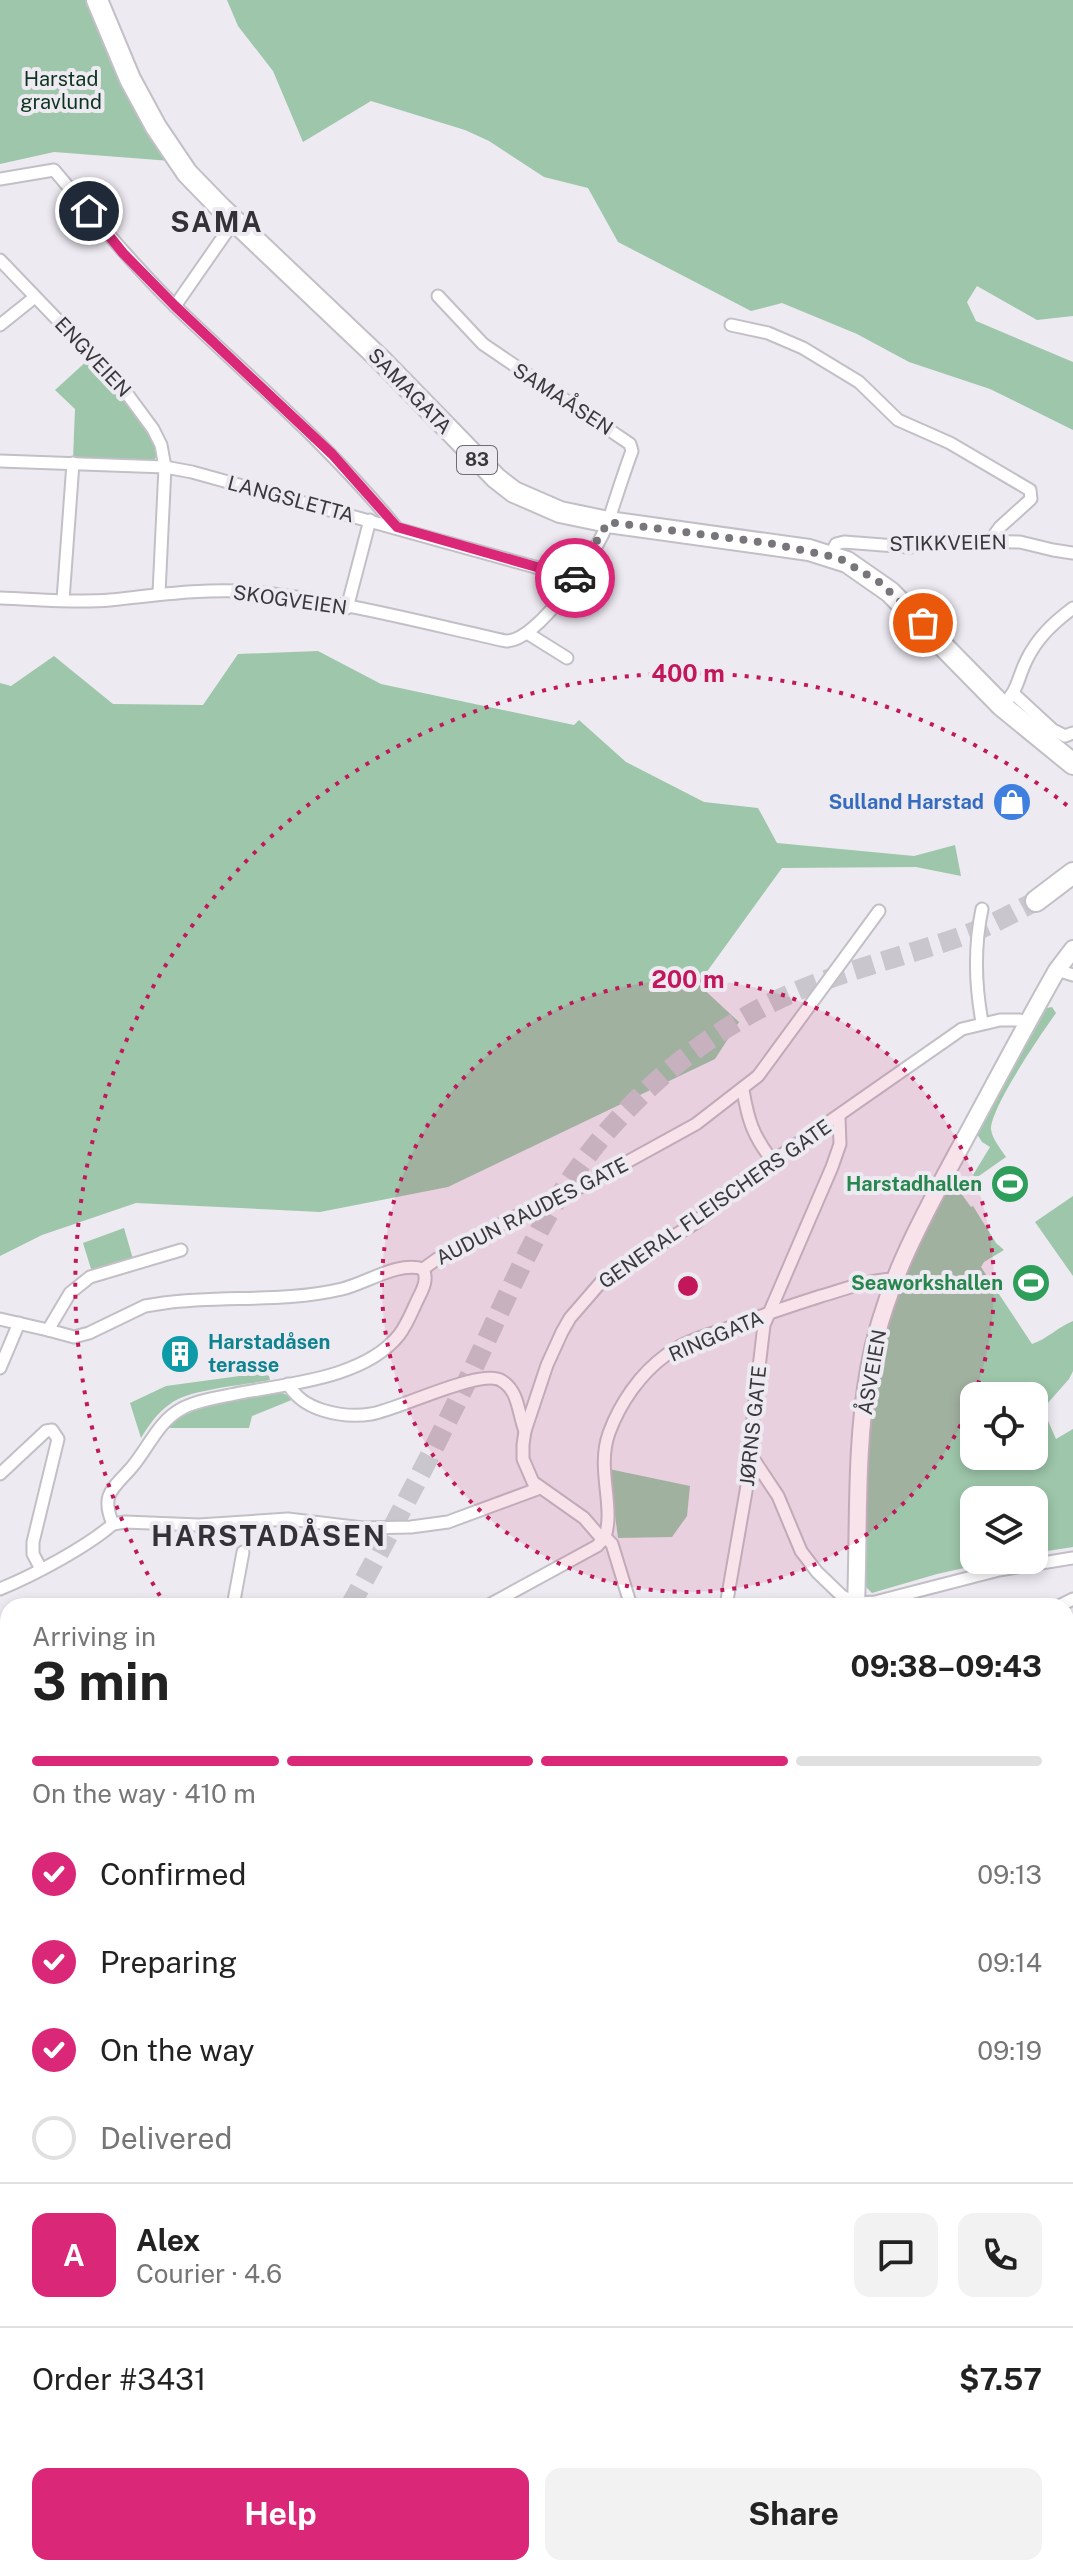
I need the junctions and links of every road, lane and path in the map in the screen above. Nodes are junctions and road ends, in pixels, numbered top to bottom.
1 (97, 0) edge
2 (0, 179) edge
3 (236, 223) junction
4 (0, 260) edge
5 (438, 296) dead end
6 (35, 297) junction
7 (175, 306) junction
8 (0, 325) edge
9 (731, 325) dead end
10 (0, 461) edge
11 (73, 463) junction
12 (165, 467) junction
13 (370, 520) junction
14 (608, 522) junction
15 (397, 527) junction
16 (990, 541) junction
17 (1073, 553) edge
18 (830, 556) junction
19 (575, 578) junction
20 (159, 593) junction
21 (0, 598) edge
22 (63, 600) junction
23 (347, 608) junction
24 (1073, 608) edge
25 (527, 633) junction
26 (567, 658) dead end
27 (1008, 700) junction
28 (1073, 733) edge
29 (1073, 764) edge
30 (1073, 779) edge
31 (1073, 873) edge
32 (1036, 901) tunnel mouth
33 (982, 909) dead end
34 (879, 911) dead end
35 (1073, 949) edge
36 (1065, 972) edge
37 (982, 1022) junction
38 (1028, 1022) junction
39 (743, 1090) junction
40 (839, 1117) junction
41 (772, 1160) junction
42 (181, 1250) dead end
43 (423, 1269) junction
44 (893, 1279) junction
45 (768, 1313) junction
46 (0, 1319) edge
47 (19, 1323) junction
48 (48, 1330) junction
49 (0, 1368) edge
50 (288, 1384) junction
51 (525, 1431) junction
52 (752, 1457) junction
53 (0, 1474) edge
54 (540, 1488) junction
55 (113, 1524) junction
56 (604, 1539) junction
57 (243, 1552) dead end
58 (1073, 1558) edge
59 (41, 1569) junction
60 (0, 1589) edge
61 (234, 1598) edge
62 (502, 1598) edge
63 (629, 1598) edge
64 (728, 1598) edge
65 (847, 1598) edge
66 (856, 1598) edge
67 (890, 1598) edge

1 - 3 highway, SAMAGATA / 83
2 - 7 street
3 - 7 street
3 - 14 highway, SAMAGATA / 83
4 - 6 street, ENGVEIEN
5 - 14 street, SAMAÅSEN
6 - 8 street
6 - 12 street, ENGVEIEN
7 - 15 street
9 - 16 street
10 - 11 street, LANGSLETTA
11 - 12 street, LANGSLETTA
11 - 22 street
12 - 13 street, LANGSLETTA
12 - 20 street
13 - 15 street, LANGSLETTA
13 - 23 street
14 - 18 highway, SAMAGATA / 83
14 - 19 street
15 - 19 street, LANGSLETTA
16 - 17 street, STIKKVEIEN
16 - 18 street, STIKKVEIEN
18 - 27 highway, SAMAGATA / 83
19 - 25 street
20 - 22 street, SKOGVEIEN
20 - 23 street, SKOGVEIEN
21 - 22 street, SKOGVEIEN
23 - 25 street, SKOGVEIEN
24 - 27 street
25 - 26 street
27 - 28 street
27 - 29 highway, SAMAGATA / 83
27 - 30 highway, SAMAGATA / 83
31 - 32 highway
33 - 37 street
34 - 39 street, AUDUN RAUDES GATE
35 - 36 street, ÅSVEIEN
36 - 38 street, ÅSVEIEN
37 - 38 street, GENERAL FLEISCHERS GATE
37 - 40 street, GENERAL FLEISCHERS GATE
38 - 44 street, ÅSVEIEN
39 - 41 street
39 - 43 street, AUDUN RAUDES GATE
40 - 41 street, GENERAL FLEISCHERS GATE
40 - 45 street, JØRNS GATE
41 - 51 street, GENERAL FLEISCHERS GATE
42 - 48 street
43 - 48 street, AUDUN RAUDES GATE
43 - 50 street
44 - 45 street, RINGGATA
44 - 66 street, ÅSVEIEN
45 - 52 street, JØRNS GATE
45 - 56 street, RINGGATA
46 - 47 street, AUDUN RAUDES GATE
47 - 48 street, AUDUN RAUDES GATE
47 - 49 street
50 - 51 street
50 - 55 street
51 - 54 street, GENERAL FLEISCHERS GATE
52 - 64 street, JØRNS GATE
52 - 65 street
53 - 59 street
54 - 55 street
54 - 56 street
55 - 59 street
56 - 62 street
56 - 63 street, RINGGATA
57 - 61 street
58 - 67 street
59 - 60 street

